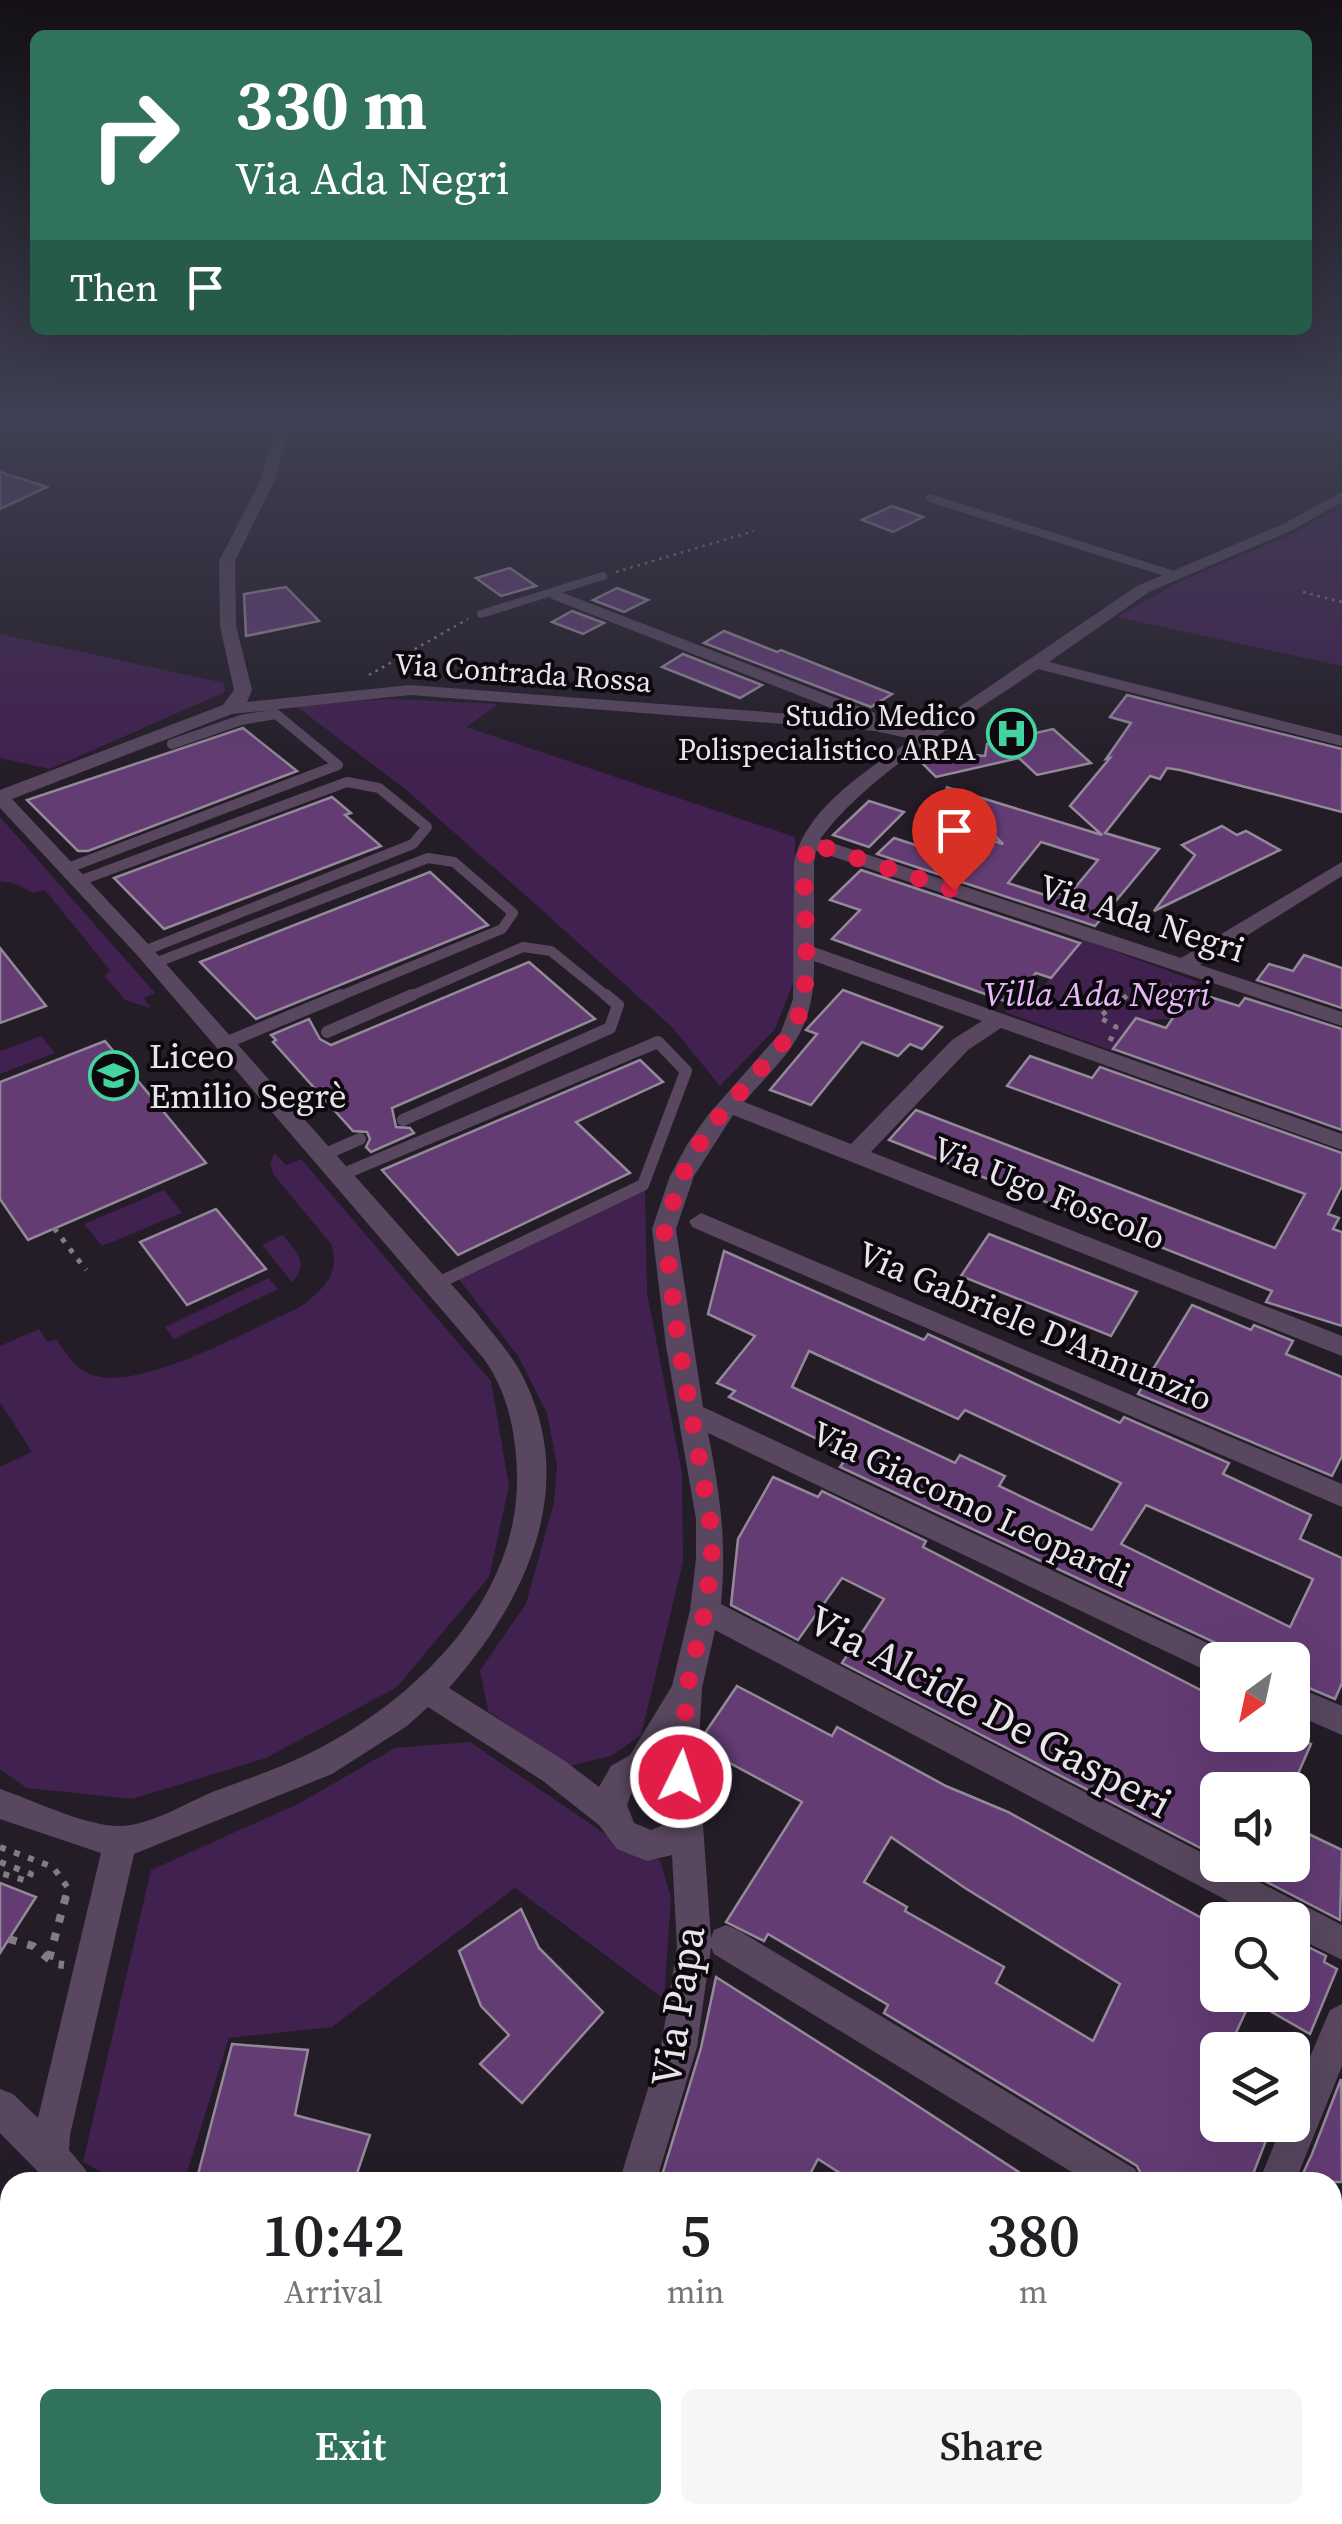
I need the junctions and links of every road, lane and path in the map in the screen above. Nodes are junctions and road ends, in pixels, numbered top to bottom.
1 (238, 540) edge
2 (725, 540) edge
3 (1063, 540) edge
4 (1256, 540) edge
5 (1171, 574) junction
6 (603, 576) joint
7 (1303, 592) dead end
8 (558, 596) dead end
9 (1342, 602) edge
10 (481, 614) joint
11 (1034, 663) junction
12 (336, 695) junction
13 (229, 710) junction
14 (875, 726) junction
15 (897, 728) junction
16 (926, 738) junction
17 (1342, 740) edge
18 (172, 744) dead end
19 (808, 842) junction
20 (1342, 868) edge
21 (73, 874) junction
22 (806, 951) junction
23 (150, 957) junction
24 (1183, 966) junction
25 (1342, 1018) edge
26 (999, 1020) junction
27 (327, 1032) dead end
28 (225, 1042) junction
29 (1108, 1058) junction
30 (730, 1105) junction
31 (403, 1120) dead end
32 (360, 1139) dead end
33 (1342, 1142) edge
34 (854, 1154) junction
35 (332, 1165) junction
36 (701, 1221) dead end
37 (54, 1228) dead end
38 (86, 1270) dead end
39 (436, 1284) junction
40 (1342, 1346) edge
41 (692, 1413) junction
42 (1342, 1496) edge
43 (705, 1610) junction
44 (1200, 1653) edge
45 (687, 1688) junction
46 (427, 1690) junction
47 (1310, 1706) edge
48 (1342, 1721) edge
49 (554, 1771) junction
50 (631, 1771) junction
51 (681, 1777) junction
52 (0, 1804) edge
53 (609, 1814) junction
54 (687, 1826) junction
55 (120, 1842) junction
56 (0, 1847) edge
57 (0, 1862) edge
58 (0, 1873) edge
59 (9, 1939) dead end
60 (726, 1942) dead end
61 (1342, 1942) edge
62 (1342, 2022) edge
63 (0, 2107) edge
64 (61, 2170) edge
65 (640, 2172) edge
66 (1106, 2172) edge
67 (1281, 2172) edge

1 - 13 street
2 - 6 path
3 - 5 lane
4 - 5 street
5 - 11 street
6 - 10 lane
7 - 9 path
8 - 15 street, Via Contrada Rossa
10 - 12 path
11 - 16 street
11 - 17 street
12 - 13 street, Via Contrada Rossa
12 - 14 street, Via Contrada Rossa
13 - 21 street, Via Contrada Rossa
14 - 15 street, Via Contrada Rossa
14 - 16 street, Via Contrada Rossa
15 - 16 street, Via Contrada Rossa
16 - 19 street
18 - 21 lane
19 - 22 street
19 - 24 street, Via Ada Negri
20 - 24 street
21 - 23 street
21 - 23 lane
22 - 26 street
22 - 30 street
23 - 28 street
23 - 28 lane
24 - 25 street, Via Ada Negri
24 - 29 path
26 - 29 street
26 - 34 street
27 - 31 lane
28 - 35 street
29 - 33 street
30 - 34 street, Via Ugo Foscolo
30 - 41 street
32 - 35 lane
34 - 40 street, Via Ugo Foscolo
35 - 39 street
35 - 39 lane
36 - 42 street, Via Gabriele D'Annunzio
37 - 38 path
39 - 46 street
41 - 43 street
41 - 44 street, Via Giacomo Leopardi
43 - 45 street
43 - 61 street, Via Alcide De Gasperi
45 - 50 street
45 - 51 street
46 - 49 street
46 - 55 street
47 - 48 street
49 - 50 street
49 - 53 street
50 - 51 street
50 - 53 street
51 - 54 street
52 - 55 street
53 - 54 street
54 - 65 street, Via Papa
55 - 64 street
56 - 59 path
57 - 58 path
60 - 66 street
62 - 67 street
63 - 64 street

